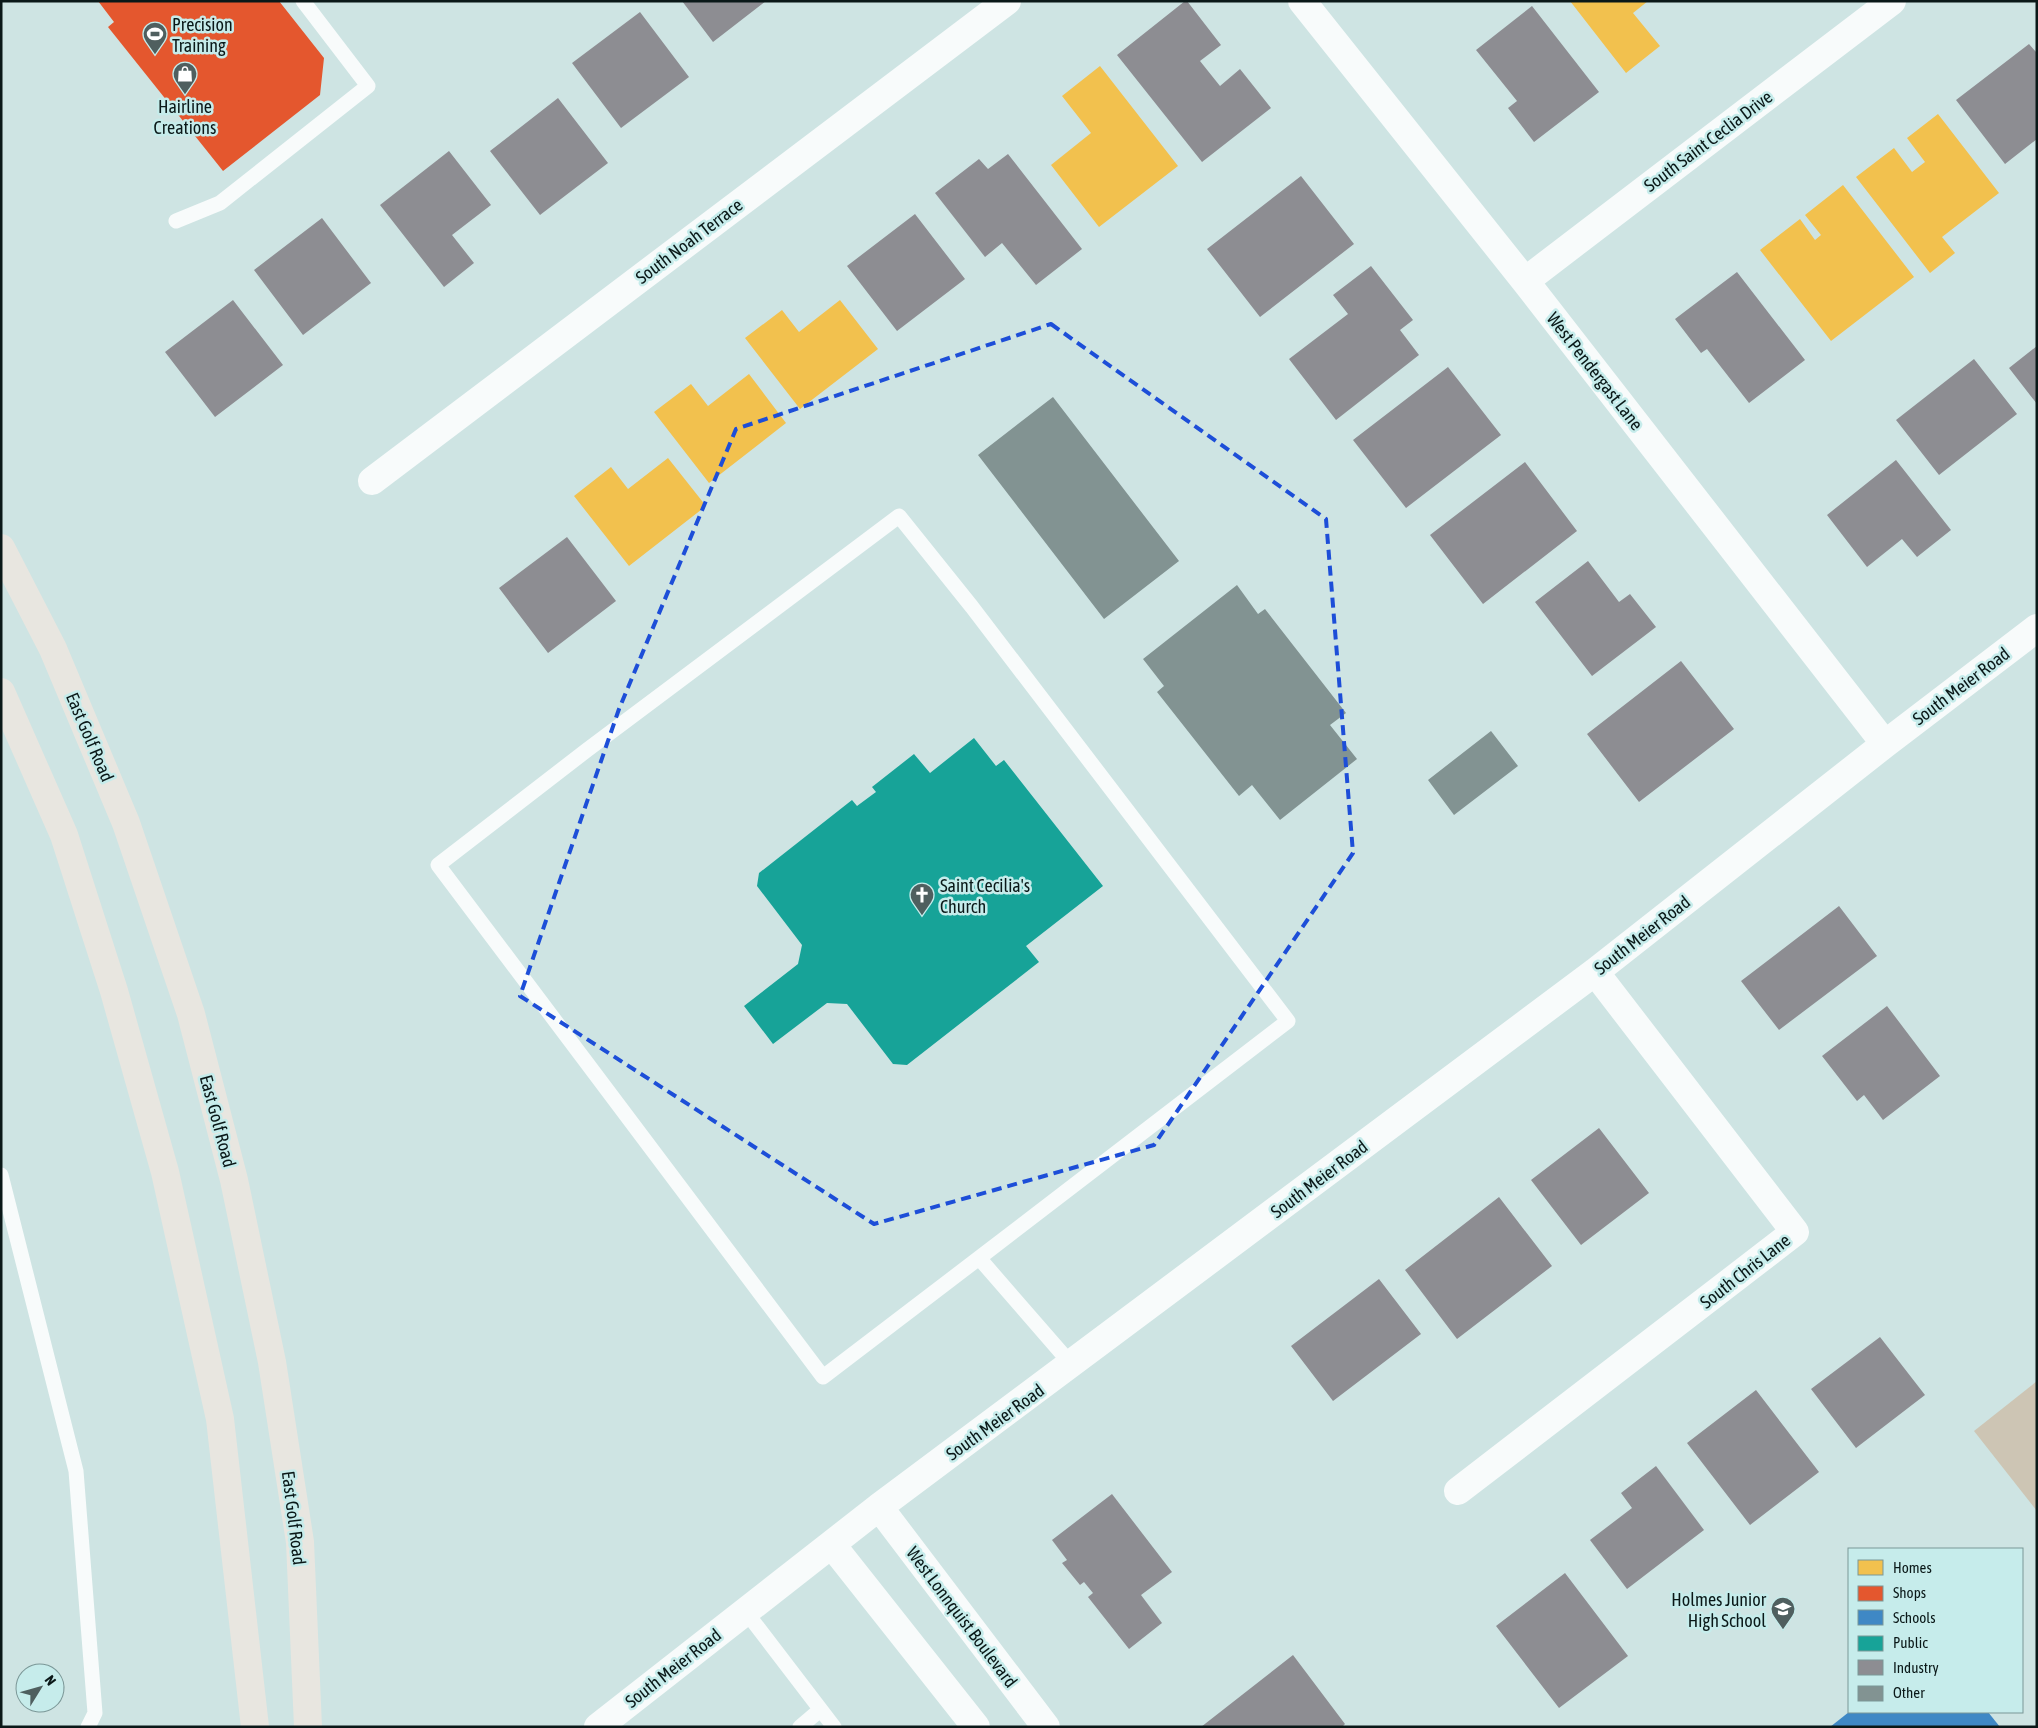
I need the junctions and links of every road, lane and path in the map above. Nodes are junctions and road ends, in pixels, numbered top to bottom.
1 (303, 1) edge
2 (1007, 1) edge
3 (1302, 1) edge
4 (1892, 1) edge
5 (176, 221) dead end
6 (1525, 281) junction
7 (372, 481) dead end
8 (1, 548) edge
9 (2035, 633) edge
10 (1, 692) edge
11 (1885, 744) junction
12 (1595, 972) junction
13 (1, 1175) edge
14 (979, 1258) junction
15 (1072, 1365) junction
16 (1458, 1491) dead end
17 (879, 1507) junction
18 (832, 1545) junction
19 (746, 1612) junction
20 (820, 1710) junction
21 (88, 1727) edge
22 (255, 1727) edge
23 (308, 1727) edge
24 (598, 1727) edge
25 (800, 1727) edge
26 (834, 1727) edge
27 (976, 1727) edge
28 (1046, 1727) edge

1 - 5 lane
2 - 7 street, South Noah Terrace
3 - 6 street, West Pendergast Lane
4 - 6 street, South Saint Ceclia Drive
6 - 11 street, West Pendergast Lane
8 - 23 main road, East Golf Road
9 - 11 street, South Meier Road
10 - 22 main road
11 - 12 street, South Meier Road
12 - 15 street, South Meier Road
12 - 16 street, South Chris Lane
13 - 21 lane
14 - 14 lane
14 - 15 lane
15 - 17 street, South Meier Road
17 - 18 street, South Meier Road
17 - 28 street, West Lonnquist Boulevard
18 - 19 street, South Meier Road
18 - 27 street
19 - 20 lane
19 - 24 street, South Meier Road
20 - 25 lane
20 - 26 lane

